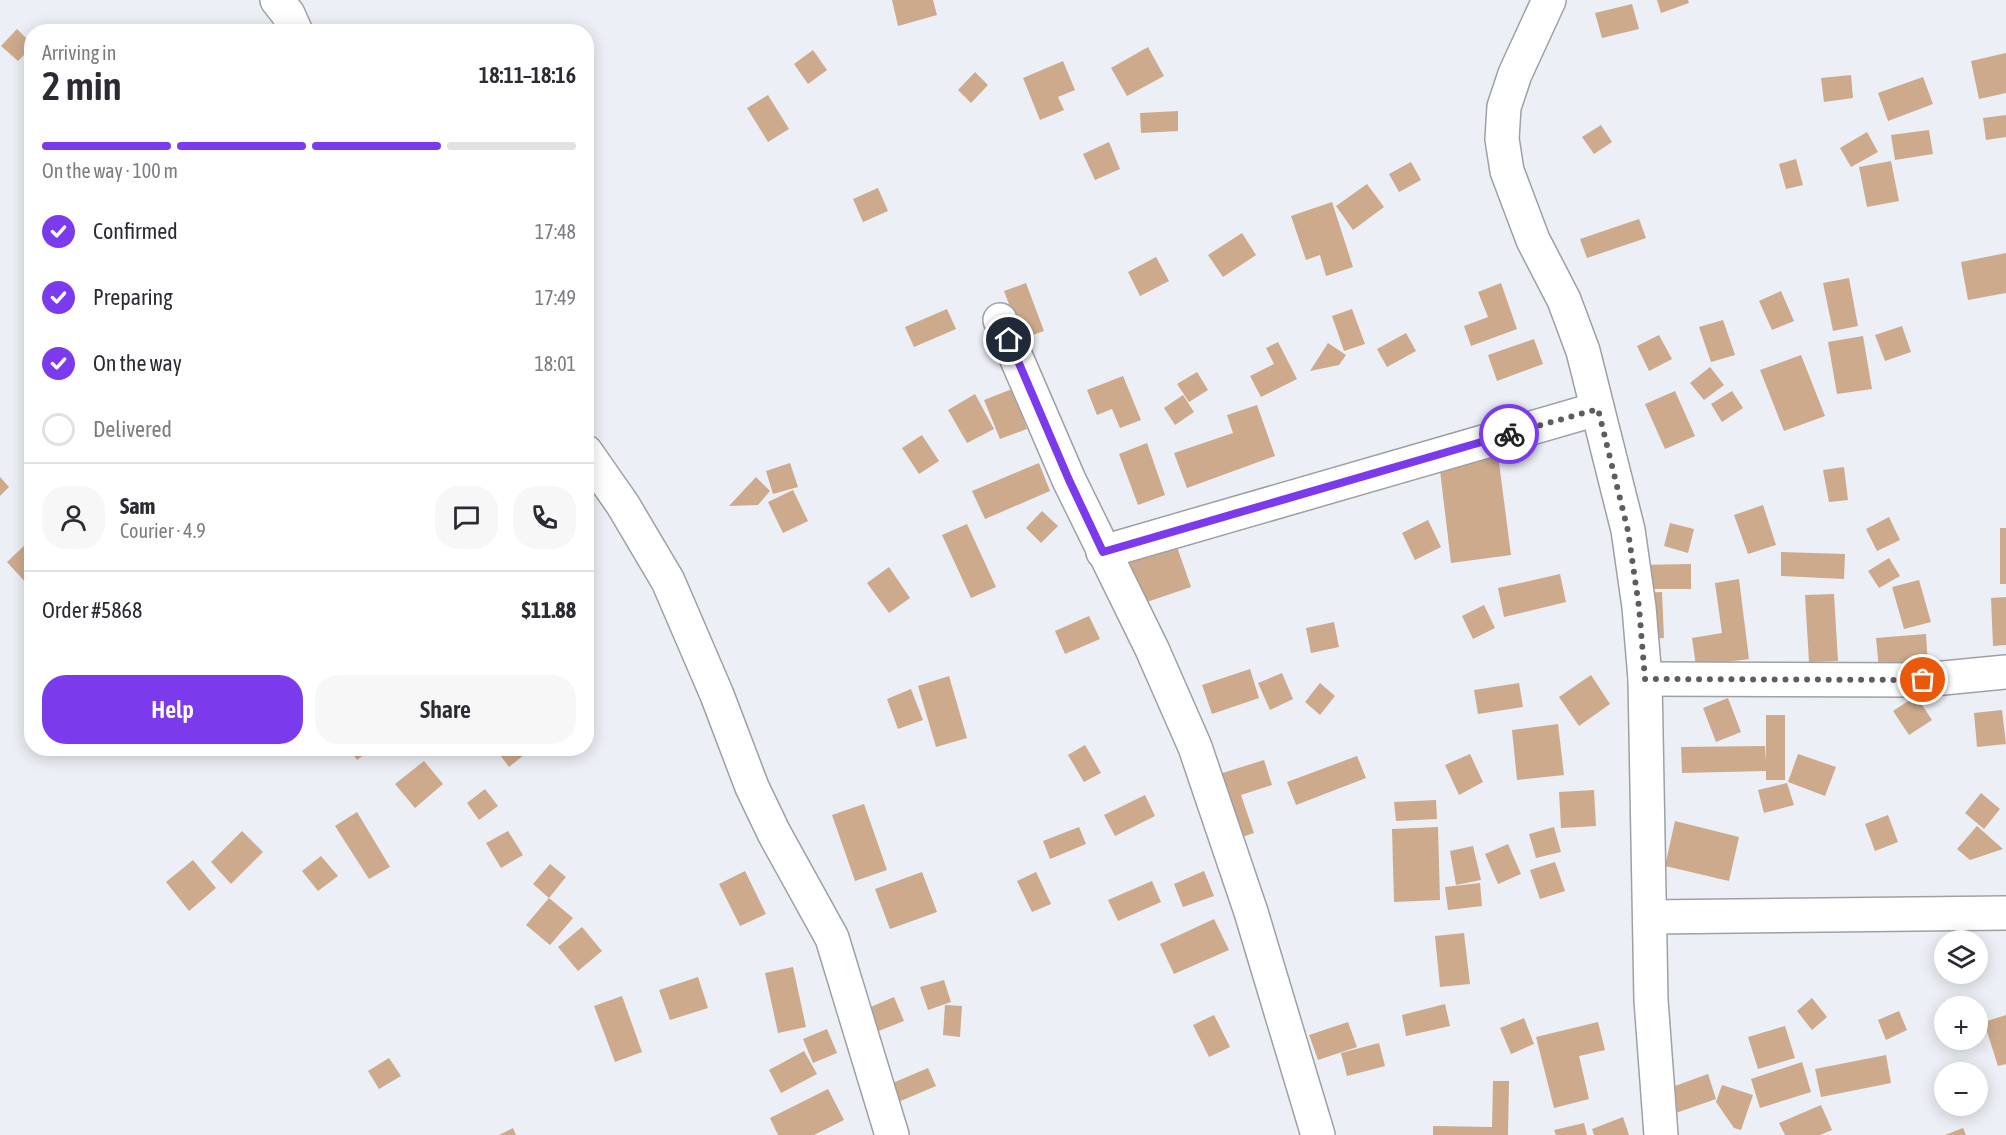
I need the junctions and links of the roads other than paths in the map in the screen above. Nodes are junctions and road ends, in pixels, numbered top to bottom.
1 (277, 0) edge
2 (1549, 0) edge
3 (292, 24) edge
4 (1000, 320) dead end
5 (1598, 409) junction
6 (594, 463) edge
7 (1103, 552) junction
8 (2006, 672) edge
9 (1645, 679) junction
10 (2006, 913) edge
11 (1650, 916) junction
12 (892, 1135) edge
13 (1318, 1135) edge
14 (1661, 1135) edge

1 - 3 street
2 - 5 street
4 - 7 street
5 - 7 street
5 - 9 street
6 - 12 street
7 - 13 street
8 - 9 street
9 - 11 street
10 - 11 street
11 - 14 street

